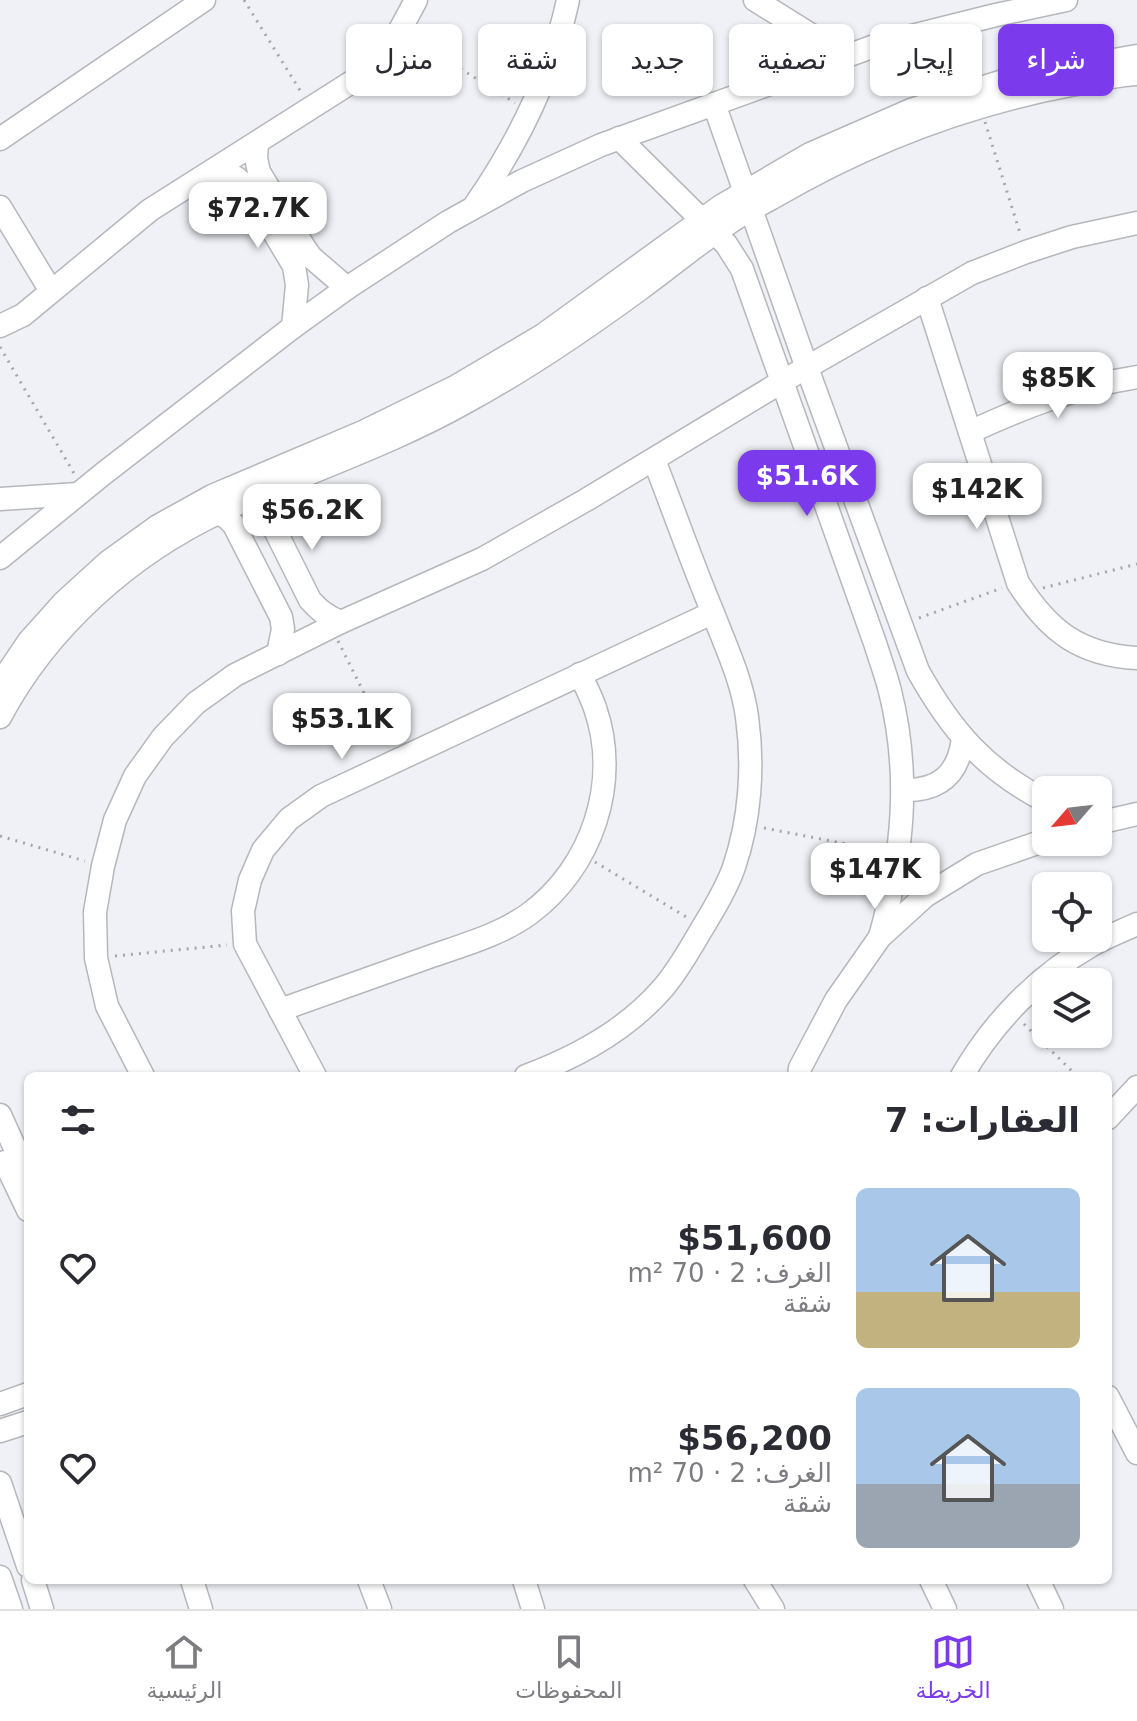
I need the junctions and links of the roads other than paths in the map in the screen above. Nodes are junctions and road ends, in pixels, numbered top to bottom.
1 (204, 0) edge
2 (416, 0) edge
3 (568, 0) edge
4 (755, 0) edge
5 (1066, 0) edge
6 (794, 24) edge
7 (854, 53) edge
8 (1137, 56) edge
9 (1137, 74) edge
10 (736, 96) edge
11 (714, 104) junction
12 (619, 138) junction
13 (0, 139) edge
14 (257, 143) junction
15 (210, 173) junction
16 (748, 201) junction
17 (0, 207) edge
18 (473, 208) junction
19 (1137, 223) edge
20 (708, 226) junction
21 (347, 288) junction
22 (51, 291) junction
23 (927, 298) junction
24 (0, 326) edge
25 (293, 327) junction
26 (807, 368) junction
27 (1137, 377) edge
28 (783, 381) junction
29 (970, 432) junction
30 (654, 460) junction
31 (266, 491) junction
32 (81, 492) junction
33 (0, 499) edge
34 (218, 512) junction
35 (0, 558) edge
36 (712, 613) junction
37 (336, 625) junction
38 (278, 654) junction
39 (1137, 658) edge
40 (580, 674) junction
41 (0, 684) edge
42 (0, 717) edge
43 (963, 739) junction
44 (903, 790) junction
45 (1032, 794) edge
46 (1137, 814) edge
47 (1112, 819) edge
48 (1032, 845) edge
49 (1137, 924) edge
50 (880, 937) junction
51 (280, 1010) junction
52 (141, 1072) edge
53 (313, 1072) edge
54 (537, 1072) edge
55 (798, 1072) edge
56 (964, 1072) edge
57 (1137, 1087) edge
58 (1112, 1114) edge
59 (0, 1115) edge
60 (0, 1150) edge
61 (24, 1168) edge
62 (24, 1201) edge
63 (24, 1395) edge
64 (0, 1404) edge
65 (1112, 1405) edge
66 (24, 1423) edge
67 (0, 1431) edge
68 (1137, 1453) edge
69 (0, 1483) edge
70 (24, 1554) edge
71 (0, 1577) edge
72 (34, 1584) edge
73 (193, 1584) edge
74 (208, 1584) edge
75 (371, 1584) edge
76 (525, 1584) edge
77 (757, 1584) edge
78 (933, 1584) edge
79 (1040, 1584) edge
80 (6, 1600) edge
81 (42, 1609) edge
82 (201, 1609) edge
83 (216, 1609) edge
84 (380, 1609) edge
85 (533, 1609) edge
86 (773, 1609) edge
87 (945, 1609) edge
88 (1052, 1609) edge

1 - 13 street
2 - 14 street
3 - 18 street
4 - 6 street
5 - 7 street
8 - 16 street
9 - 16 street
10 - 11 street
11 - 12 street
11 - 16 street
12 - 18 street
12 - 20 street
14 - 15 street
14 - 21 street
15 - 22 street
15 - 25 street
16 - 20 street
16 - 26 street
17 - 22 street
18 - 21 street
19 - 23 street
20 - 28 street
20 - 31 street
20 - 41 street
21 - 25 street
22 - 24 street
23 - 26 street
23 - 29 street
25 - 32 street
26 - 28 street
26 - 43 street
27 - 29 street
28 - 30 street
28 - 44 street
29 - 39 street
30 - 36 street
30 - 37 street
31 - 34 street
31 - 37 street
32 - 33 street
32 - 35 street
34 - 38 street
34 - 42 street
36 - 40 street
36 - 54 street
37 - 38 street
38 - 52 street
40 - 51 street
40 - 51 street
43 - 44 street
43 - 45 street
44 - 50 street
46 - 47 street
48 - 50 street
49 - 56 street
50 - 55 street
51 - 53 street
57 - 58 street
59 - 61 street
60 - 62 street
63 - 64 street
65 - 68 street
66 - 67 street
69 - 70 street
71 - 80 street
72 - 81 street
73 - 82 street
74 - 83 street
75 - 84 street
76 - 85 street
77 - 86 street
78 - 87 street
79 - 88 street

